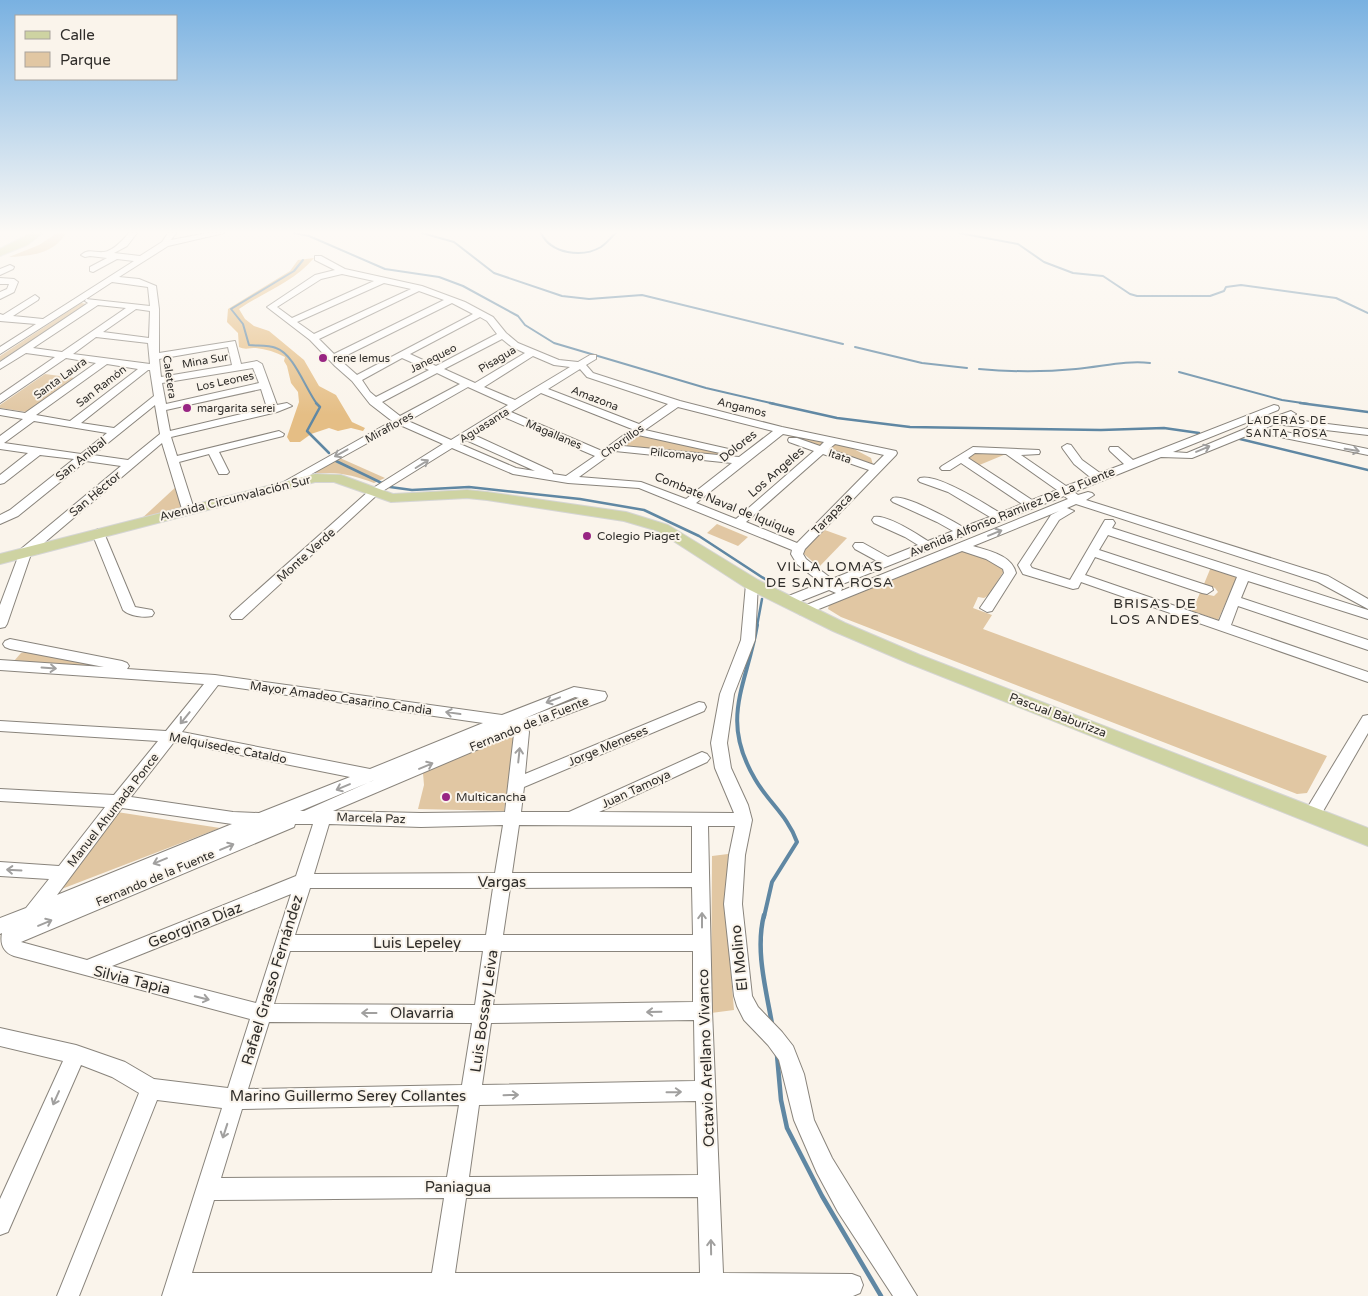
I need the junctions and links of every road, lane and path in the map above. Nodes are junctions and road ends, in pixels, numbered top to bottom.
1 (88, 293) edge
2 (153, 293) edge
3 (293, 293) edge
4 (353, 293) edge
5 (407, 293) edge
6 (434, 293) edge
7 (36, 298) dead end
8 (78, 300) junction
9 (452, 300) junction
10 (96, 302) junction
11 (133, 307) junction
12 (155, 309) junction
13 (481, 313) junction
14 (2, 318) edge
15 (44, 322) junction
16 (290, 322) junction
17 (94, 334) junction
18 (503, 335) junction
19 (313, 338) junction
20 (153, 341) junction
21 (26, 350) junction
22 (0, 351) edge
23 (532, 353) junction
24 (65, 355) junction
25 (403, 355) junction
26 (594, 357) dead end
27 (333, 358) junction
28 (105, 360) junction
29 (557, 363) junction
30 (152, 364) junction
31 (581, 365) junction
32 (0, 366) edge
33 (237, 367) junction
34 (437, 370) junction
35 (567, 374) junction
36 (590, 375) junction
37 (356, 379) junction
38 (158, 381) junction
39 (264, 385) junction
40 (472, 385) junction
41 (541, 390) junction
42 (160, 396) junction
43 (0, 400) edge
44 (374, 402) junction
45 (676, 403) junction
46 (516, 405) junction
47 (287, 406) dead end
48 (162, 408) junction
49 (1274, 408) dead end
50 (273, 410) junction
51 (0, 412) edge
52 (504, 413) junction
53 (1291, 414) dead end
54 (30, 417) junction
55 (1254, 417) junction
56 (399, 421) junction
57 (1271, 421) junction
58 (1236, 424) junction
59 (72, 425) junction
60 (1252, 428) junction
61 (638, 430) junction
62 (116, 431) junction
63 (778, 432) junction
64 (1368, 432) edge
65 (279, 434) dead end
66 (165, 436) junction
67 (467, 436) junction
68 (0, 441) edge
69 (832, 441) junction
70 (452, 445) junction
71 (0, 446) edge
72 (1067, 446) dead end
73 (1114, 449) dead end
74 (213, 450) junction
75 (822, 450) junction
76 (38, 451) junction
77 (608, 451) junction
78 (1010, 452) junction
79 (1035, 452) dead end
80 (1368, 452) edge
81 (892, 453) joint
82 (1155, 455) junction
83 (83, 458) junction
84 (961, 458) junction
85 (744, 459) junction
86 (173, 460) junction
87 (131, 464) junction
88 (1132, 465) junction
89 (946, 468) dead end
90 (876, 469) junction
91 (223, 472) dead end
92 (311, 474) junction
93 (552, 478) junction
94 (1099, 478) junction
95 (568, 480) junction
96 (924, 480) dead end
97 (0, 481) edge
98 (383, 487) junction
99 (1065, 491) junction
100 (1083, 499) junction
101 (897, 500) dead end
102 (688, 503) junction
103 (1031, 504) junction
104 (188, 509) junction
105 (1114, 514) junction
106 (999, 518) junction
107 (0, 520) edge
108 (878, 520) dead end
109 (738, 523) junction
110 (1105, 530) junction
111 (962, 532) junction
112 (98, 533) junction
113 (859, 546) dead end
114 (928, 546) junction
115 (961, 547) junction
116 (799, 548) junction
117 (25, 552) junction
118 (1092, 552) junction
119 (908, 553) junction
120 (0, 559) edge
121 (887, 562) junction
122 (920, 563) junction
123 (1244, 575) junction
124 (1078, 577) junction
125 (752, 584) junction
126 (830, 584) junction
127 (1207, 590) dead end
128 (843, 595) junction
129 (1234, 600) junction
130 (786, 602) junction
131 (1368, 605) edge
132 (987, 608) dead end
133 (804, 611) junction
134 (147, 612) dead end
135 (1368, 615) edge
136 (237, 616) dead end
137 (0, 624) edge
138 (1223, 627) junction
139 (0, 628) edge
140 (15, 645) junction
141 (1368, 645) edge
142 (2, 665) edge
143 (182, 677) junction
144 (1368, 677) edge
145 (215, 680) junction
146 (699, 707) dead end
147 (501, 720) junction
148 (1368, 720) edge
149 (0, 726) edge
150 (519, 726) junction
151 (170, 736) junction
152 (702, 758) dead end
153 (371, 775) junction
154 (395, 779) junction
155 (516, 784) junction
156 (0, 795) edge
157 (118, 801) junction
158 (324, 812) junction
159 (1312, 815) junction
160 (301, 817) junction
161 (512, 818) junction
162 (570, 819) junction
163 (263, 820) junction
164 (700, 820) junction
165 (744, 820) junction
166 (1368, 837) edge
167 (0, 869) edge
168 (64, 873) junction
169 (701, 880) junction
170 (303, 881) junction
171 (502, 882) junction
172 (33, 913) junction
173 (3, 935) edge
174 (283, 943) junction
175 (493, 943) junction
176 (702, 943) junction
177 (87, 968) junction
178 (703, 1011) junction
179 (261, 1013) junction
180 (483, 1014) junction
181 (0, 1037) edge
182 (76, 1054) junction
183 (151, 1089) junction
184 (706, 1091) junction
185 (472, 1095) junction
186 (235, 1099) junction
187 (710, 1186) junction
188 (457, 1187) junction
189 (206, 1189) junction
190 (0, 1224) edge
191 (852, 1285) dead end
192 (175, 1290) edge
193 (441, 1290) edge
194 (712, 1290) edge
195 (803, 1290) edge
196 (68, 1296) edge
197 (906, 1296) edge

1 - 8 street
2 - 12 street, Caletera
3 - 16 street, Combate Naval de Iquique
4 - 16 street
5 - 19 street
6 - 9 street
7 - 14 street
8 - 10 street
8 - 15 street
9 - 13 street
9 - 27 street
10 - 11 street
10 - 21 street
11 - 12 street
11 - 17 street
12 - 20 street, Caletera
13 - 18 street
13 - 25 street
14 - 15 street
15 - 22 street
16 - 19 street, Combate Naval de Iquique
17 - 20 street
17 - 24 street
18 - 23 street
18 - 34 street, Janequeo
19 - 27 street, Combate Naval de Iquique
20 - 30 street, Caletera
21 - 24 street
21 - 32 street
23 - 29 street
23 - 40 street, Pisagua
24 - 28 street
24 - 43 street
25 - 34 street
25 - 37 street
26 - 31 street, Aguasanta
27 - 37 street, Combate Naval de Iquique
28 - 30 street
28 - 54 street, Santa Laura
29 - 31 street
29 - 35 street
30 - 33 street
30 - 38 street, Caletera
30 - 59 street, San Ramón
31 - 35 street, Aguasanta
31 - 36 street, Angamos
33 - 38 street, Mina Sur
33 - 39 street, Mina Sur
34 - 40 street
34 - 44 street, Janequeo
35 - 36 street, Angamos
35 - 41 street, Aguasanta
36 - 45 street, Angamos
37 - 44 street, Combate Naval de Iquique
38 - 42 street, Caletera
39 - 48 street, Los Leones
39 - 50 street
40 - 46 street
40 - 56 street, Miraflores
41 - 46 street, Aguasanta
41 - 61 street, Amazona
42 - 48 street, Caletera
42 - 62 street, San Aníbal
44 - 56 street, Combate Naval de Iquique
45 - 61 street, Chorrillos
45 - 63 street, Angamos
46 - 52 street, Aguasanta
47 - 50 street
48 - 66 street, Caletera
49 - 55 street, Avenida Alfonso Ramírez De La Fuente
50 - 66 street
51 - 54 street, Santa Laura
52 - 67 street, Aguasanta
52 - 77 street, Magallanes
53 - 57 street, Avenida Alfonso Ramírez De La Fuente
54 - 59 street
54 - 68 street
55 - 57 street
55 - 58 street, Avenida Alfonso Ramírez De La Fuente
56 - 70 street, Combate Naval de Iquique
56 -> 92 street, Miraflores
57 - 60 street, Avenida Alfonso Ramírez De La Fuente
57 - 64 street
58 - 60 street
58 - 82 street, Avenida Alfonso Ramírez De La Fuente
59 - 62 street
60 -> 80 street
82 -> 60 street, Avenida Alfonso Ramírez De La Fuente
61 - 77 street, Chorrillos
61 - 85 street, Amazona
62 - 83 street, San Aníbal
63 - 69 street, Angamos
63 - 75 street, Itata
63 - 85 street, Dolores
65 - 74 street
66 - 86 street, Caletera
66 - 87 street, San Héctor
67 - 70 street, Aguasanta
67 - 93 street, Combate Naval de Iquique
69 - 75 street, Los Angeles
69 - 81 street, Angamos
70 - 93 street, Combate Naval de Iquique
98 -> 70 street, Aguasanta
71 - 76 street
72 - 94 street
73 - 88 street
74 - 86 street
74 - 91 street
75 - 90 street, Itata
75 - 109 street, Los Angeles
76 - 83 street
76 - 97 street
77 - 85 street, Pilcomayo
77 - 95 street, Chorrillos
78 - 79 street
78 - 84 street
78 - 99 street
81 - 90 street, Tarapaca
82 - 88 street, Avenida Alfonso Ramírez De La Fuente
83 - 87 street
83 - 107 street, San Aníbal
84 - 89 street
84 - 103 street
85 - 102 street, Dolores
86 - 104 street, Caletera
87 - 117 street, San Héctor
88 - 94 street, Avenida Alfonso Ramírez De La Fuente
90 - 116 street, Tarapaca
92 - 98 main road, Avenida Circunvalación Sur
92 - 104 main road, Avenida Circunvalación Sur
93 - 95 street, Combate Naval de Iquique
94 - 99 street, Avenida Alfonso Ramírez De La Fuente
95 - 102 street, Combate Naval de Iquique
96 - 106 street
98 - 125 main road, Avenida Circunvalación Sur
98 - 136 street, Monte Verde
99 - 100 street
99 - 103 street, Avenida Alfonso Ramírez De La Fuente
100 - 105 street
115 -> 100 street, Avenida Alfonso Ramírez De La Fuente
100 - 124 street
101 - 111 street
102 - 109 street, Combate Naval de Iquique
103 - 106 street, Avenida Alfonso Ramírez De La Fuente
104 - 112 main road, Avenida Circunvalación Sur
105 - 110 street
105 - 131 street
106 - 111 street, Avenida Alfonso Ramírez De La Fuente
108 - 114 street
109 - 116 street, Combate Naval de Iquique
110 - 118 street
110 - 123 street
111 - 114 street, Avenida Alfonso Ramírez De La Fuente
112 - 117 main road, Avenida Circunvalación Sur
112 - 134 street
113 - 121 street
114 - 119 street, Avenida Alfonso Ramírez De La Fuente
115 - 122 street, Avenida Alfonso Ramírez De La Fuente
115 - 132 street
116 - 126 street
117 - 120 main road, Avenida Circunvalación Sur
117 - 137 street
118 - 124 street
118 - 127 street
119 - 121 street, Avenida Alfonso Ramírez De La Fuente
119 - 122 street
121 - 126 street, Avenida Alfonso Ramírez De La Fuente
122 - 128 street, Avenida Alfonso Ramírez De La Fuente
123 - 129 street
123 - 135 street
124 - 138 street
125 - 130 main road, Pascual Baburizza
125 - 165 street, El Molino
126 - 128 street
126 - 130 street, Avenida Alfonso Ramírez De La Fuente
128 - 133 street, Avenida Alfonso Ramírez De La Fuente
129 - 138 street
129 - 141 street
130 - 133 main road, Pascual Baburizza
133 - 159 main road, Pascual Baburizza
138 - 144 street
139 - 140 street
140 - 142 street
140 - 143 street, Mayor Amadeo Casarino Candia
142 -> 143 street, Mayor Amadeo Casarino Candia
143 - 145 street, Mayor Amadeo Casarino Candia
147 -> 145 street, Mayor Amadeo Casarino Candia
145 -> 151 street, Manuel Ahumada Ponce
146 - 155 street, Jorge Meneses
147 - 150 street, Mayor Amadeo Casarino Candia
150 -> 147 street, Fernando de la Fuente
147 - 153 street, Fernando de la Fuente
148 - 159 street
149 - 151 street, Melquisedec Cataldo
154 -> 150 street, Fernando de la Fuente
155 -> 150 street, Luis Bossay Leiva
151 - 153 street, Melquisedec Cataldo
151 - 157 street, Manuel Ahumada Ponce
152 - 162 street, Juan Tamoya
153 - 154 street, Melquisedec Cataldo
153 -> 163 street, Fernando de la Fuente
154 - 158 street, Fernando de la Fuente
155 - 161 street, Luis Bossay Leiva
156 - 157 street
157 - 163 street
157 - 168 street, Manuel Ahumada Ponce
158 - 160 street, Fernando de la Fuente
158 - 161 street, Marcela Paz
158 - 170 street, Rafael Grasso Fernández
159 - 166 main road, Pascual Baburizza
160 - 163 street
173 -> 160 street, Fernando de la Fuente
161 - 162 street, Marcela Paz
161 - 171 street, Luis Bossay Leiva
162 - 164 street, Marcela Paz
163 -> 172 street, Fernando de la Fuente
164 - 165 street, Marcela Paz
164 - 169 street, Octavio Arellano Vivanco
165 - 197 street, El Molino
168 -> 167 street
168 - 172 street, Manuel Ahumada Ponce
169 - 171 street, Vargas
176 -> 169 street, Octavio Arellano Vivanco
170 - 171 street, Vargas
170 - 174 street, Rafael Grasso Fernández
170 - 177 street, Georgina Díaz
171 - 175 street, Luis Bossay Leiva
172 - 173 street, Fernando de la Fuente
173 - 177 street, Silvia Tapia
174 - 175 street, Luis Lepeley
174 - 179 street, Rafael Grasso Fernández
175 - 176 street, Luis Lepeley
175 - 180 street, Luis Bossay Leiva
176 - 178 street, Octavio Arellano Vivanco
177 -> 179 street, Silvia Tapia
178 -> 180 street, Olavarria
178 - 184 street, Octavio Arellano Vivanco
180 -> 179 street, Olavarria
179 - 186 street, Rafael Grasso Fernández
180 - 185 street, Luis Bossay Leiva
181 - 182 street, Marino Guillermo Serey Collantes
182 - 183 street, Marino Guillermo Serey Collantes
182 -> 190 street
183 - 186 street, Marino Guillermo Serey Collantes
183 - 196 street
185 -> 184 street, Marino Guillermo Serey Collantes
184 - 187 street, Octavio Arellano Vivanco
185 - 186 street, Marino Guillermo Serey Collantes
185 - 188 street, Luis Bossay Leiva
186 -> 189 street, Rafael Grasso Fernández
187 - 188 street, Paniagua
194 -> 187 street, Octavio Arellano Vivanco
188 - 189 street, Paniagua
188 - 193 street, Luis Bossay Leiva
189 - 192 street, Rafael Grasso Fernández
191 - 195 street
192 - 193 street
193 - 194 street
194 - 195 street

